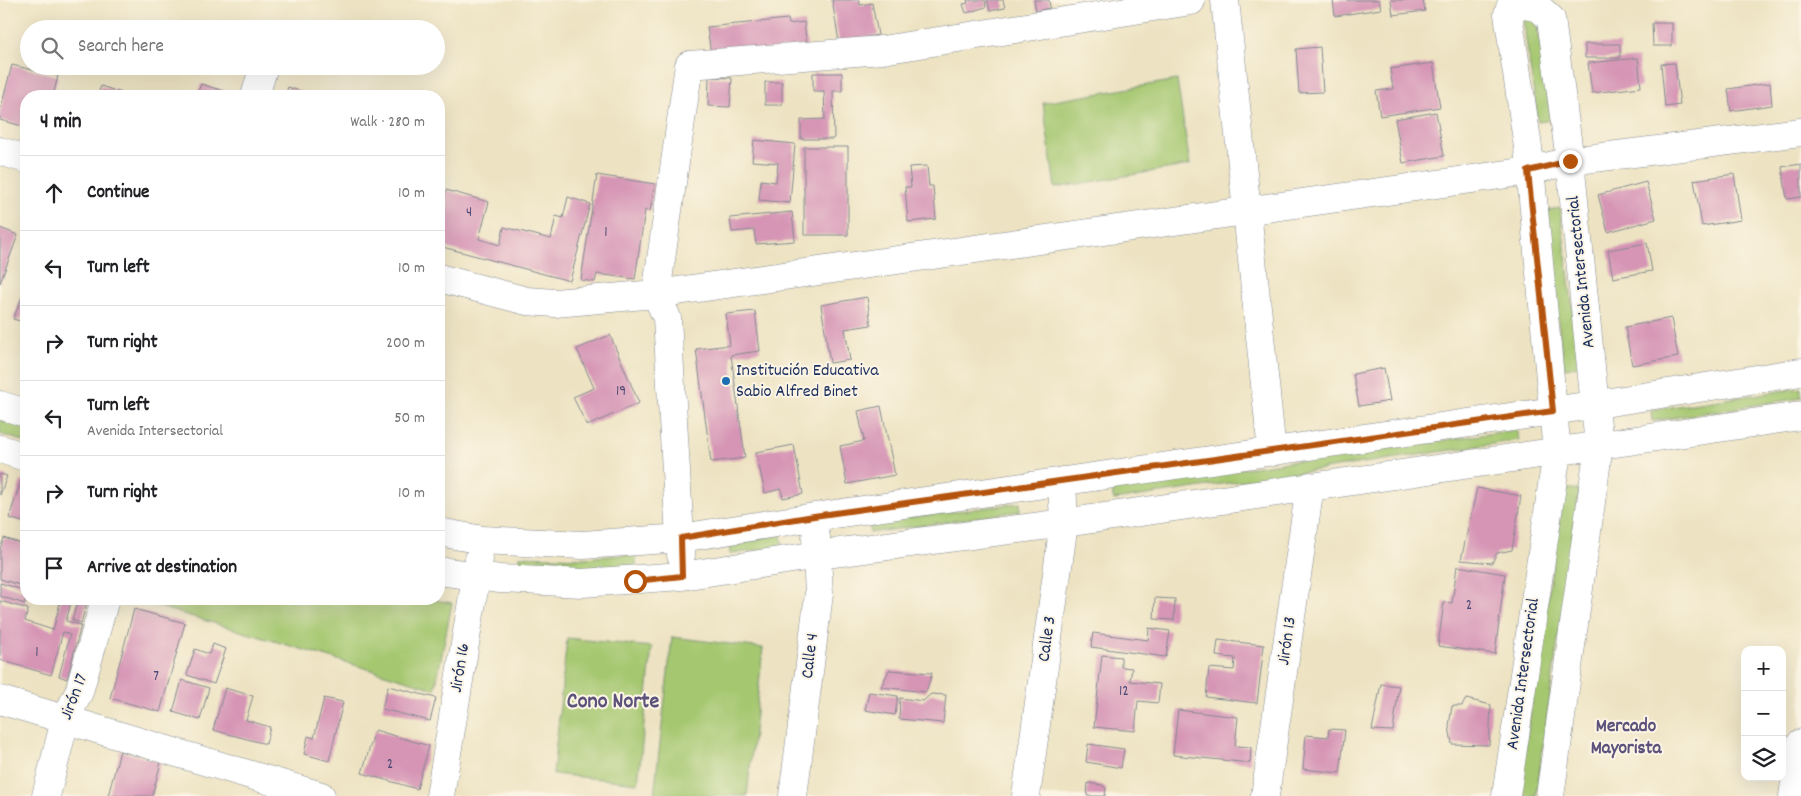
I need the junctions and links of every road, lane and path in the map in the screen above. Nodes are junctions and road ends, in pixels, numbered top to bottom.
1 (1225, 0) edge
2 (1190, 1) dead end
3 (262, 75) edge
4 (258, 90) edge
5 (1801, 132) edge
6 (0, 151) edge
7 (20, 157) edge
8 (1570, 161) junction
9 (1528, 171) junction
10 (1248, 211) junction
11 (445, 280) edge
12 (656, 294) junction
13 (1801, 372) edge
14 (1596, 403) junction
15 (0, 404) edge
16 (20, 411) edge
17 (1553, 411) junction
18 (1801, 416) edge
19 (1599, 445) junction
20 (0, 449) edge
21 (1272, 452) junction
22 (1557, 452) junction
23 (20, 455) edge
24 (1062, 481) junction
25 (1310, 486) junction
26 (814, 516) junction
27 (1064, 523) junction
28 (445, 533) edge
29 (681, 538) junction
30 (482, 540) junction
31 (818, 555) junction
32 (445, 572) edge
33 (682, 576) junction
34 (476, 577) junction
35 (103, 605) edge
36 (0, 700) edge
37 (65, 720) junction
38 (1801, 744) edge
39 (46, 796) edge
40 (320, 796) edge
41 (440, 796) edge
42 (793, 796) edge
43 (1026, 796) edge
44 (1265, 796) edge
45 (1506, 796) edge
46 (1550, 796) edge
47 (1793, 796) edge

1 - 10 street
2 - 12 street
3 - 4 street
5 - 8 street
6 - 7 street
8 - 9 street
8 - 9 street, Avenida Intersectorial
8 - 14 street, Avenida Intersectorial
9 - 10 street
9 - 17 street, Avenida Intersectorial
10 - 12 street
10 - 21 street
11 - 12 street
12 - 29 street
13 - 14 street
14 - 17 street
14 - 19 street, Avenida Intersectorial
15 - 16 street
17 - 21 street
17 - 22 street, Avenida Intersectorial
18 - 19 street
19 - 22 street
19 - 46 street, Avenida Intersectorial
20 - 23 street
21 - 24 street
22 - 25 street
22 - 45 street, Avenida Intersectorial
24 - 26 street
24 - 27 street, Calle 3
25 - 27 street
25 - 44 street, Jirón 13
26 - 29 street
26 - 31 street, Calle 4
27 - 31 street
27 - 43 street, Calle 3
28 - 30 street
29 - 30 street
29 - 33 street
30 - 34 street, Jirón 16
31 - 33 street
31 - 42 street, Calle 4
32 - 34 street
33 - 34 street
34 - 41 street, Jirón 16
35 - 37 street, Jirón 17
36 - 37 street
37 - 39 street, Jirón 17
37 - 40 street
38 - 47 street

